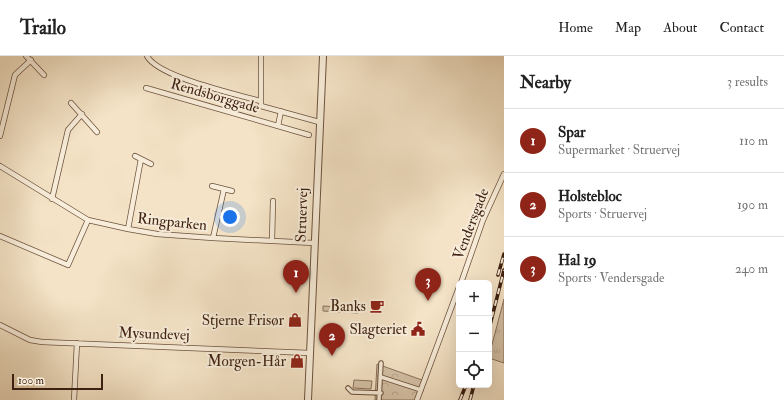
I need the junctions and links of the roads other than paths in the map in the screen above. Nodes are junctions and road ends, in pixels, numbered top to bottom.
1 (26, 56) edge
2 (147, 56) edge
3 (261, 56) edge
4 (323, 56) edge
5 (30, 60) junction
6 (44, 75) dead end
7 (146, 88) dead end
8 (260, 101) junction
9 (71, 103) dead end
10 (281, 111) junction
11 (82, 114) junction
12 (320, 122) junction
13 (278, 126) junction
14 (97, 132) dead end
15 (308, 135) dead end
16 (0, 136) edge
17 (135, 156) dead end
18 (141, 159) junction
19 (151, 164) dead end
20 (0, 166) edge
21 (504, 174) edge
22 (212, 186) dead end
23 (224, 189) junction
24 (232, 191) dead end
25 (52, 199) junction
26 (273, 201) dead end
27 (88, 220) junction
28 (128, 229) junction
29 (0, 236) edge
30 (213, 238) junction
31 (272, 241) junction
32 (314, 243) junction
33 (461, 280) edge
34 (456, 295) edge
35 (0, 325) edge
36 (77, 343) junction
37 (310, 353) junction
38 (382, 363) dead end
39 (381, 377) junction
40 (348, 388) dead end
41 (421, 390) junction
42 (380, 393) junction
43 (74, 400) edge
44 (308, 400) edge
45 (379, 400) edge
46 (417, 400) edge

1 - 5 street
2 - 8 street, Rendsborggade
3 - 8 street, Rendsborggade
4 - 12 street, Struervej
5 - 6 street
5 - 16 street
7 - 13 street, Rendsborggade
8 - 10 street, Rendsborggade
9 - 11 street
10 - 12 street, Rendsborggade
10 - 13 street, Rendsborggade
11 - 14 street
11 - 25 street
12 - 32 street, Struervej
13 - 15 street, Rendsborggade
17 - 18 street
18 - 19 street
18 - 28 street, Ringparken
20 - 25 street, Ringparken
21 - 33 street, Vendersgade
22 - 23 street
23 - 24 street
23 - 30 street, Ringparken
25 - 27 street, Ringparken
26 - 31 street
27 - 28 street, Ringparken
27 - 29 street
28 - 30 street, Ringparken
30 - 31 street, Ringparken
31 - 32 street, Ringparken
32 - 37 street, Struervej
34 - 41 street
35 - 36 street, Mysundevej
36 - 37 street, Mysundevej
36 - 43 street
37 - 44 street, Struervej
38 - 39 street
39 - 41 street
39 - 42 street
40 - 42 street
41 - 46 street
42 - 45 street

